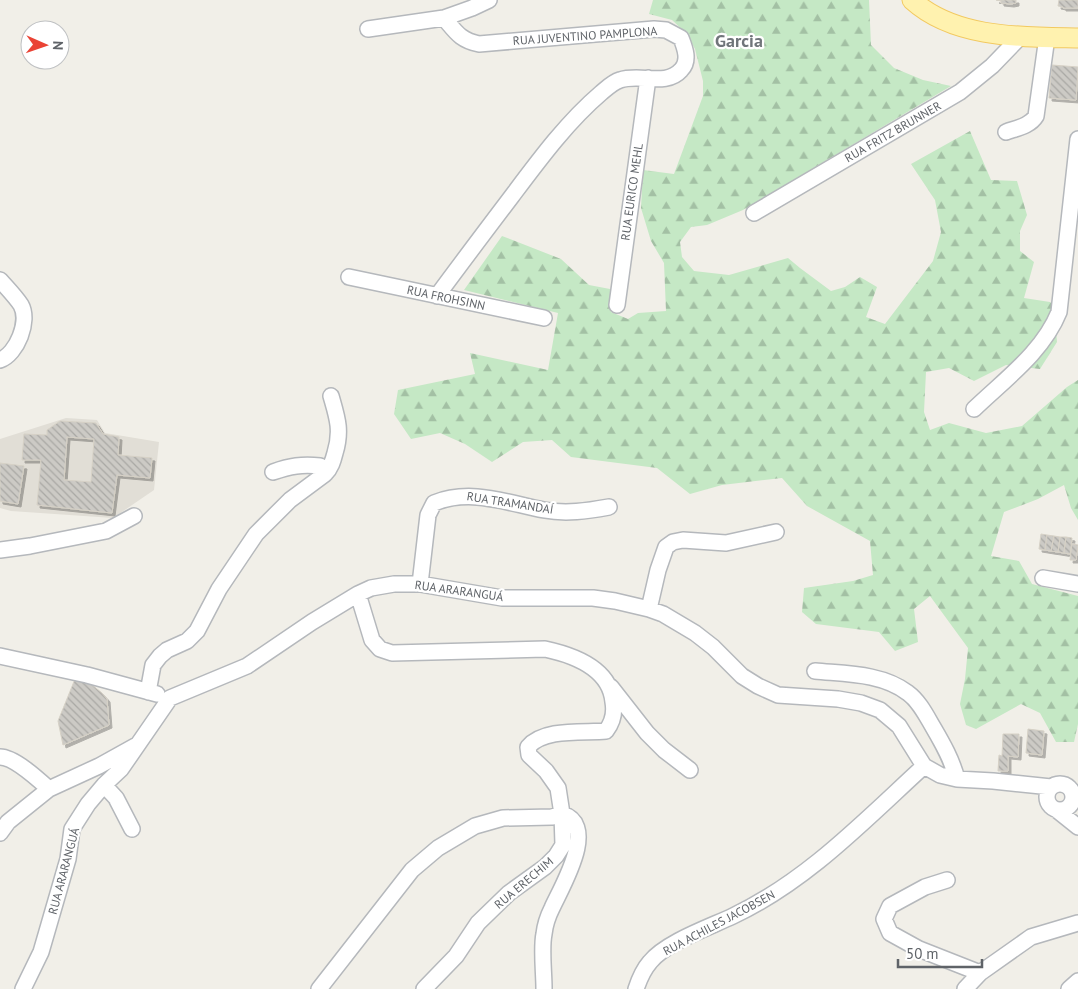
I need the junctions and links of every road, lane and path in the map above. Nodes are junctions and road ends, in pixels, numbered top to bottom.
1 (489, 0) edge
2 (912, 0) edge
3 (444, 18) junction
4 (368, 29) dead end
5 (1021, 36) junction
6 (1047, 37) junction
7 (1078, 38) edge
8 (648, 78) junction
9 (1006, 132) dead end
10 (1078, 138) edge
11 (754, 213) dead end
12 (349, 277) dead end
13 (0, 280) edge
14 (437, 296) junction
15 (617, 305) dead end
16 (544, 318) dead end
17 (0, 360) edge
18 (331, 396) dead end
19 (974, 409) dead end
20 (274, 472) dead end
21 (325, 474) junction
22 (609, 507) dead end
23 (134, 516) dead end
24 (776, 532) dead end
25 (0, 550) edge
26 (1043, 578) dead end
27 (420, 584) junction
28 (1078, 584) edge
29 (358, 594) junction
30 (649, 608) junction
31 (0, 656) edge
32 (815, 671) dead end
33 (607, 682) junction
34 (148, 692) junction
35 (170, 698) junction
36 (138, 744) junction
37 (0, 758) edge
38 (924, 766) junction
39 (690, 770) dead end
40 (957, 779) junction
41 (104, 784) junction
42 (49, 789) junction
43 (1065, 795) edge
44 (562, 814) junction
45 (1076, 826) edge
46 (132, 829) dead end
47 (0, 833) edge
48 (947, 880) dead end
49 (1078, 924) edge
50 (980, 973) junction
51 (1078, 981) edge
52 (544, 988) edge
53 (23, 989) edge
54 (319, 989) edge
55 (424, 989) edge
56 (636, 989) edge
57 (965, 989) edge
58 (1069, 989) edge

1 - 3 street
2 - 5 main road
3 - 4 street
3 - 8 street, RUA JUVENTINO PAMPLONA
5 - 6 main road
5 - 11 street, RUA FRITZ BRUNNER
6 - 7 main road
6 - 9 street
8 - 14 street, RUA JUVENTINO PAMPLONA
8 - 15 street, RUA EURICO MEHL
10 - 19 street
12 - 14 street, RUA FROHSINN
13 - 17 street
14 - 16 street, RUA FROHSINN
18 - 21 street
20 - 21 street
21 - 34 street
22 - 27 street, RUA TRAMANDAÍ
23 - 25 street
24 - 30 street
26 - 28 street
27 - 29 street, RUA ARARANGUÁ
27 - 30 street, RUA ARARANGUÁ
29 - 33 street
29 - 35 street, RUA ARARANGUÁ
30 - 38 street, RUA ARARANGUÁ
31 - 34 street
32 - 40 street
33 - 39 street
33 - 44 street, RUA ERECHIM
34 - 35 street
35 - 36 street, RUA ARARANGUÁ
36 - 41 street, RUA ARARANGUÁ
36 - 42 street
37 - 42 street
38 - 40 street
38 - 56 street, RUA ACHILES JACOBSEN
40 - 43 street
41 - 46 street
41 - 53 street, RUA ARARANGUÁ
42 - 47 street
43 - 45 street
44 - 52 street
44 - 54 street
44 - 55 street, RUA ERECHIM
48 - 50 street
49 - 50 street
50 - 57 street
51 - 58 street

